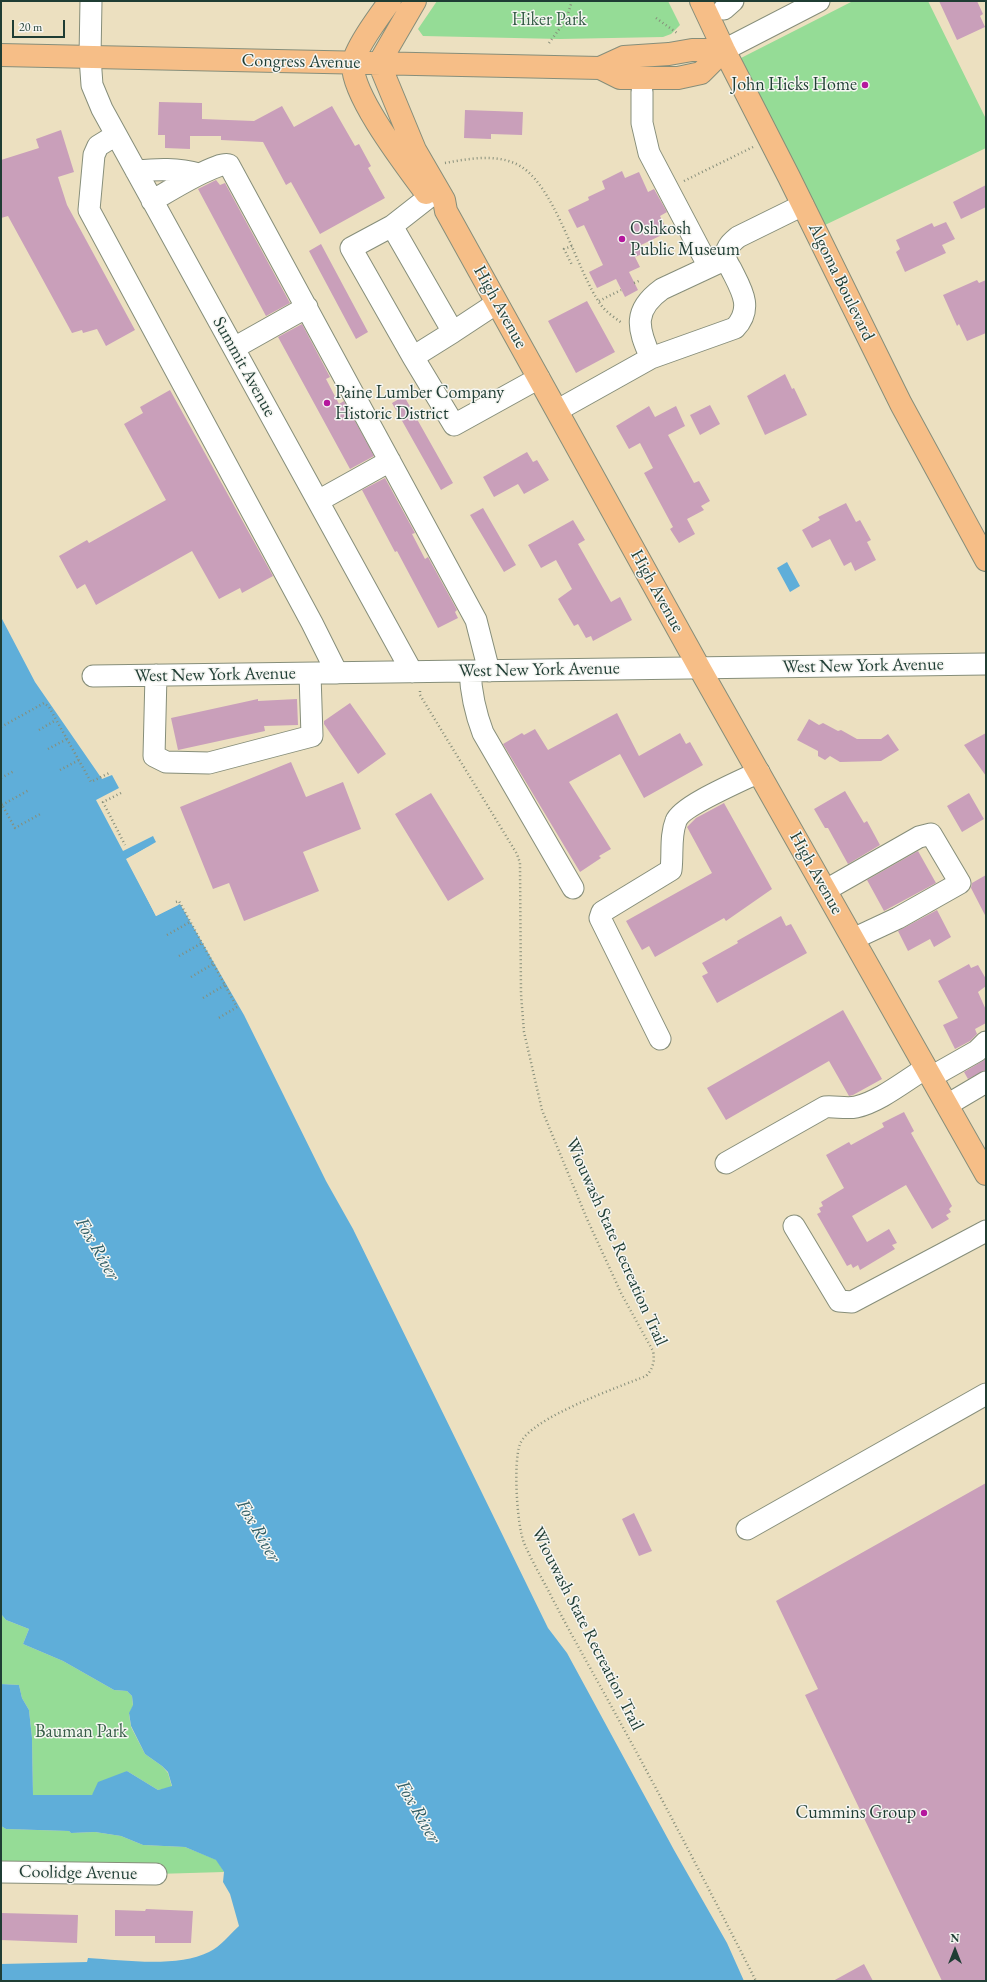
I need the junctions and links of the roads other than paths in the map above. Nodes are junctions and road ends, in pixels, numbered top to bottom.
1 (90, 1) edge
2 (390, 1) edge
3 (415, 1) edge
4 (702, 1) edge
5 (819, 1) edge
6 (724, 50) junction
7 (1, 55) edge
8 (90, 57) junction
9 (379, 63) junction
10 (353, 64) junction
11 (642, 92) dead end
12 (116, 135) junction
13 (136, 171) junction
14 (199, 174) junction
15 (434, 194) junction
16 (152, 201) junction
17 (803, 206) junction
18 (392, 226) junction
19 (717, 263) junction
20 (497, 303) junction
21 (307, 307) junction
22 (453, 332) junction
23 (234, 348) junction
24 (413, 357) junction
25 (650, 358) junction
26 (539, 378) junction
27 (558, 410) junction
28 (390, 461) junction
29 (318, 501) junction
30 (986, 560) edge
31 (986, 664) edge
32 (700, 669) junction
33 (479, 671) junction
34 (416, 672) junction
35 (337, 673) junction
36 (310, 674) junction
37 (156, 675) junction
38 (93, 676) dead end
39 (759, 772) junction
40 (573, 888) dead end
41 (826, 890) junction
42 (854, 939) junction
43 (660, 1039) dead end
44 (986, 1042) edge
45 (929, 1072) junction
46 (986, 1082) edge
47 (947, 1105) junction
48 (726, 1163) dead end
49 (986, 1174) edge
50 (794, 1226) dead end
51 (986, 1231) edge
52 (986, 1394) edge
53 (747, 1529) dead end
54 (1, 1872) edge
55 (156, 1874) dead end

1 - 8 street, Summit Avenue
2 - 10 main road
3 - 9 main road
4 - 6 main road, Algoma Boulevard
5 - 6 street, Congress Avenue
6 - 9 main road, Congress Avenue
6 - 17 main road, Algoma Boulevard
7 - 8 main road, Congress Avenue
8 - 10 main road, Congress Avenue
8 - 12 street, Summit Avenue
9 - 10 main road, Congress Avenue
9 - 15 main road, High Avenue
10 - 15 main road
11 - 19 street
12 - 13 street, Summit Avenue
12 - 35 street
13 - 14 street
13 - 16 street, Summit Avenue
14 - 16 street
14 - 21 street
15 - 18 street
15 - 20 main road, High Avenue
16 - 23 street, Summit Avenue
17 - 19 street
17 - 30 main road, Algoma Boulevard
18 - 22 street
18 - 24 street
19 - 25 street
19 - 25 street
20 - 22 street
20 - 26 main road, High Avenue
21 - 23 street
21 - 28 street
22 - 24 street
23 - 29 street, Summit Avenue
24 - 26 street
25 - 27 street
26 - 27 main road, High Avenue
27 - 32 main road, High Avenue
28 - 29 street
28 - 33 street
29 - 34 street, Summit Avenue
31 - 32 street, West New York Avenue
32 - 33 street, West New York Avenue
32 - 39 main road, High Avenue
33 - 34 street, West New York Avenue
33 - 40 street
34 - 35 street, West New York Avenue
35 - 36 street, West New York Avenue
36 - 37 street, West New York Avenue
36 - 37 street
37 - 38 street, West New York Avenue
39 - 41 main road, High Avenue
39 - 43 street
41 - 42 main road, High Avenue
41 - 42 street
42 - 45 main road, High Avenue
44 - 45 street
45 - 47 main road, High Avenue
45 - 48 street
46 - 47 street
47 - 49 main road, High Avenue
50 - 51 street
52 - 53 street
54 - 55 street, Coolidge Avenue

